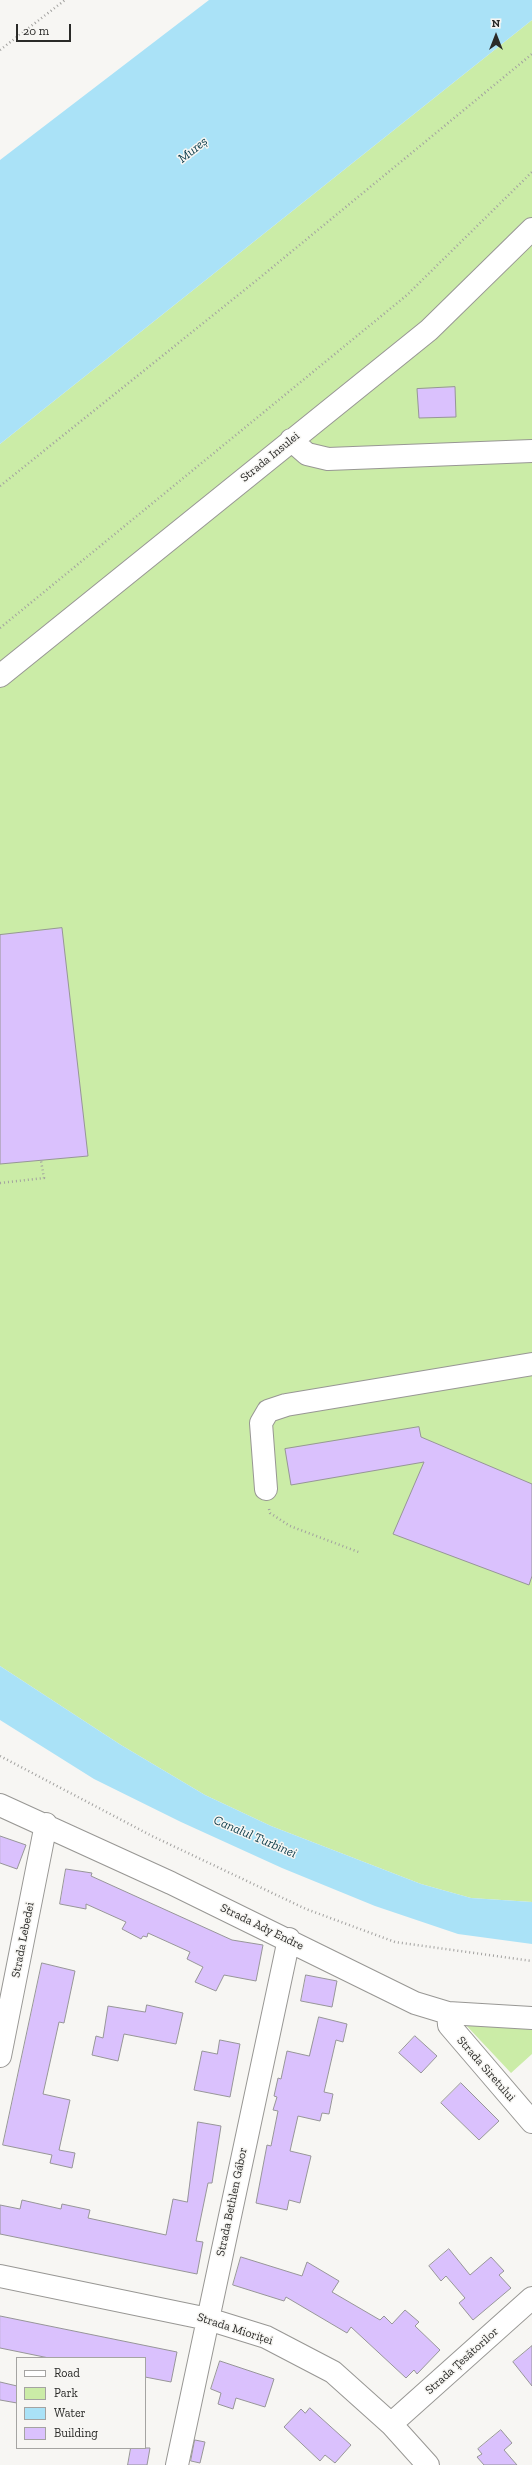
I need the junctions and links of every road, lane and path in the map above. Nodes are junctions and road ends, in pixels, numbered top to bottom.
1 (64, 0) edge
2 (0, 50) edge
3 (532, 54) edge
4 (532, 172) edge
5 (532, 230) edge
6 (291, 440) junction
7 (532, 450) edge
8 (0, 486) edge
9 (0, 628) edge
10 (0, 676) edge
11 (41, 1161) dead end
12 (0, 1183) edge
13 (532, 1364) edge
14 (266, 1489) joint
15 (361, 1553) dead end
16 (0, 1756) edge
17 (0, 1805) edge
18 (46, 1824) junction
19 (289, 1939) junction
20 (532, 1961) edge
21 (448, 2013) junction
22 (532, 2018) edge
23 (0, 2056) edge
24 (532, 2122) edge
25 (0, 2276) edge
26 (532, 2298) edge
27 (208, 2319) junction
28 (391, 2424) junction
29 (177, 2465) edge
30 (428, 2465) edge

1 - 2 path
3 - 8 path
4 - 9 path
5 - 6 street, Strada Insulei
6 - 7 street
6 - 10 street, Strada Insulei
11 - 12 path
13 - 14 street
14 - 15 path
16 - 20 path
17 - 18 street, Strada Ady Endre
18 - 19 street, Strada Ady Endre
18 - 23 street, Strada Lebedei
19 - 21 street, Strada Ady Endre
19 - 27 street, Strada Bethlen Gábor
21 - 22 street, Strada Ady Endre
21 - 24 street, Strada Siretului
25 - 27 street, Strada Mioriței
26 - 28 street, Strada Țesătorilor
27 - 28 street, Strada Mioriței
27 - 29 street, Strada Bethlen Gábor
28 - 30 street, Strada Mioriței

